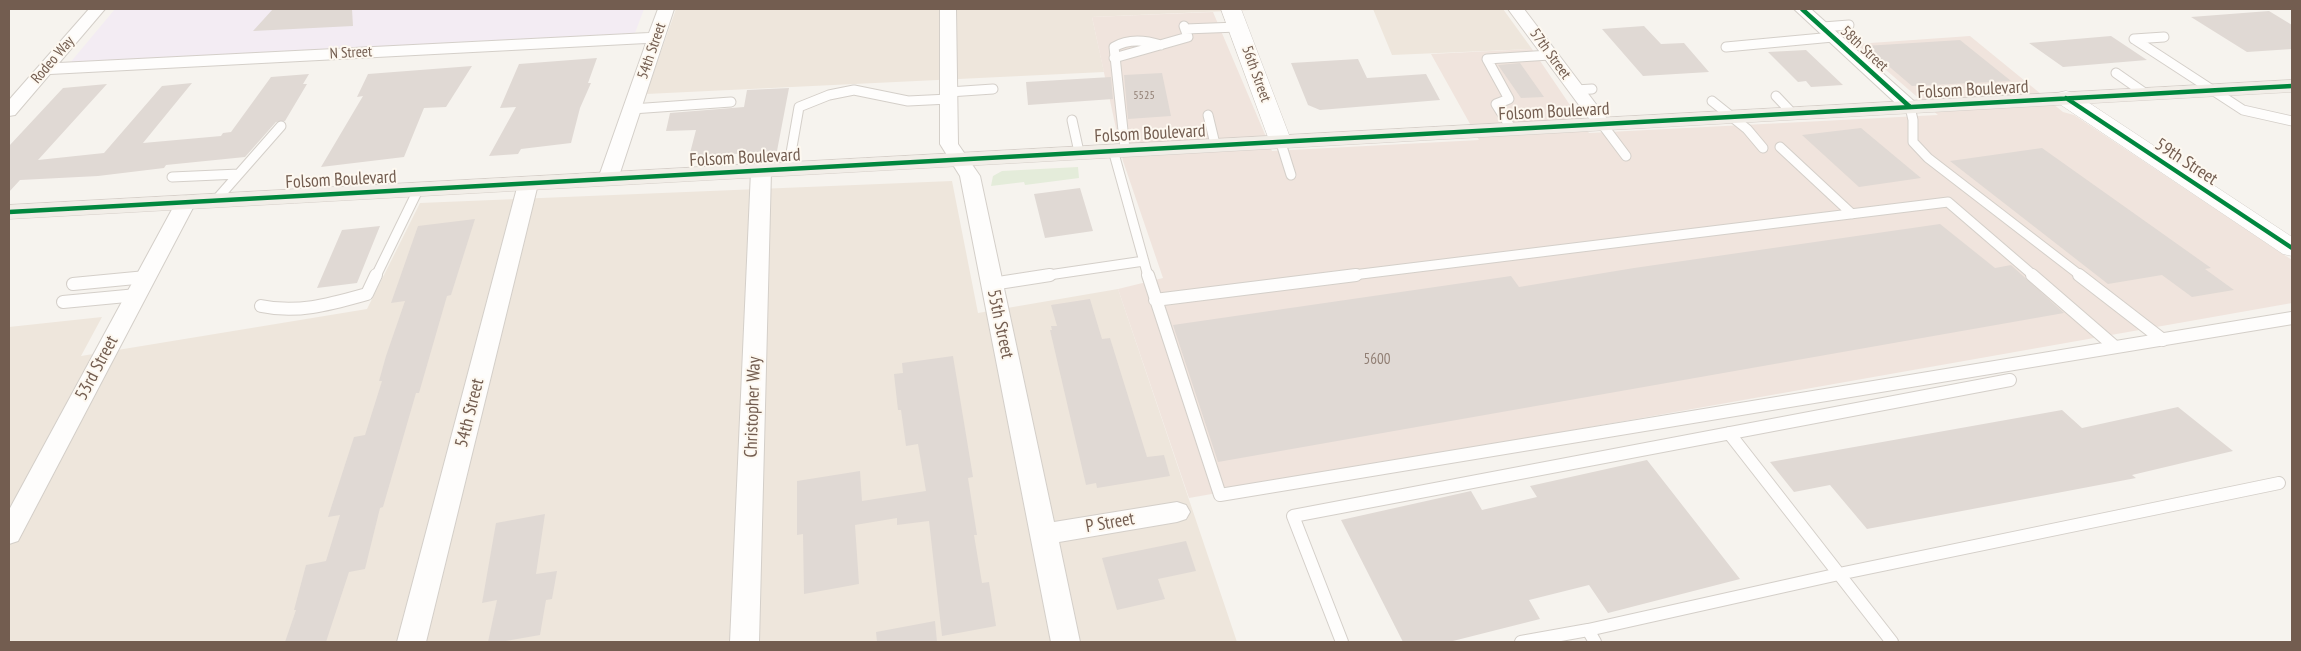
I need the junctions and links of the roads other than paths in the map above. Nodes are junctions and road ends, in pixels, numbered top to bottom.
1 (97, 9) edge
2 (666, 9) edge
3 (948, 9) edge
4 (1516, 9) edge
5 (1802, 9) edge
6 (1235, 18) edge
7 (1849, 25) dead end
8 (1828, 32) junction
9 (2164, 37) dead end
10 (656, 38) junction
11 (1726, 47) dead end
12 (1550, 55) junction
13 (46, 69) junction
14 (2116, 73) dead end
15 (2292, 86) edge
16 (993, 89) dead end
17 (2212, 90) junction
18 (2146, 94) junction
19 (949, 95) junction
20 (1776, 96) dead end
21 (2066, 98) junction
22 (1712, 101) dead end
23 (731, 102) dead end
24 (1910, 107) junction
25 (632, 109) junction
26 (9, 111) edge
27 (1793, 114) junction
28 (1208, 116) dead end
29 (1732, 116) junction
30 (1072, 120) dead end
31 (2292, 121) edge
32 (1602, 124) junction
33 (281, 126) dead end
34 (1511, 128) junction
35 (1280, 140) junction
36 (1913, 142) joint
37 (1215, 144) junction
38 (1780, 147) dead end
39 (1763, 148) dead end
40 (1119, 149) junction
41 (1079, 152) junction
42 (1626, 156) dead end
43 (960, 160) junction
44 (788, 170) junction
45 (761, 171) junction
46 (239, 174) junction
47 (1291, 175) dead end
48 (172, 177) dead end
49 (608, 179) junction
50 (528, 184) junction
51 (418, 190) junction
52 (216, 200) junction
53 (186, 202) junction
54 (9, 212) edge
55 (1852, 214) junction
56 (2292, 248) edge
57 (1144, 260) junction
58 (73, 284) dead end
59 (992, 284) junction
60 (141, 286) junction
61 (1155, 300) junction
62 (62, 302) dead end
63 (261, 306) dead end
64 (2292, 318) edge
65 (2163, 340) junction
66 (2114, 346) junction
67 (2010, 380) dead end
68 (1729, 434) junction
69 (2279, 483) dead end
70 (1177, 512) dead end
71 (9, 534) edge
72 (1043, 534) junction
73 (1839, 574) junction
74 (1592, 636) edge
75 (411, 642) edge
76 (744, 642) edge
77 (1066, 642) edge
78 (1342, 642) edge
79 (1522, 642) edge
80 (1892, 642) edge

1 - 13 street, Rodeo Way
2 - 10 street, 54th Street
3 - 19 street, 55th Street
4 - 12 street, 57th Street
5 - 8 street, 58th Street
6 - 35 street, 56th Street
6 - 40 lane
7 - 8 lane
8 - 11 lane
8 - 24 street, 58th Street
9 - 17 lane
10 - 13 street, N Street
10 - 25 street, 54th Street
12 - 32 street, 57th Street
12 - 34 lane
13 - 26 street, Rodeo Way
14 - 18 lane
15 - 17 main road, Folsom Boulevard
16 - 19 lane
17 - 18 main road, Folsom Boulevard
17 - 31 lane
18 - 21 main road, Folsom Boulevard
19 - 43 street, 55th Street
19 - 44 lane
20 - 27 lane
21 - 24 main road, Folsom Boulevard
21 - 56 street, 59th Street
22 - 29 lane
23 - 25 lane
24 - 27 main road, Folsom Boulevard
24 - 36 lane
25 - 49 street, 54th Street
27 - 29 main road, Folsom Boulevard
28 - 37 lane
29 - 32 main road, Folsom Boulevard
29 - 39 lane
30 - 41 lane
32 - 34 main road, Folsom Boulevard
32 - 42 lane
33 - 46 lane
34 - 35 main road, Folsom Boulevard
35 - 37 main road, Folsom Boulevard
35 - 47 lane
36 - 65 lane
37 - 40 main road, Folsom Boulevard
38 - 55 lane
40 - 41 main road, Folsom Boulevard
40 - 57 lane
41 - 43 main road, Folsom Boulevard
43 - 44 main road, Folsom Boulevard
43 - 59 street, 55th Street
44 - 45 main road, Folsom Boulevard
45 - 49 main road, Folsom Boulevard
45 - 76 street, Christopher Way
46 - 48 lane
46 - 52 lane
49 - 50 main road, Folsom Boulevard
50 - 51 main road, Folsom Boulevard
50 - 75 street, 54th Street
51 - 52 main road, Folsom Boulevard
51 - 63 lane
52 - 53 main road, Folsom Boulevard
53 - 54 main road, Folsom Boulevard
53 - 60 street, 53rd Street
55 - 61 lane
55 - 66 lane
57 - 59 lane
57 - 61 lane
58 - 60 lane
59 - 72 street, 55th Street
60 - 62 lane
60 - 71 street, 53rd Street
61 - 66 lane
64 - 65 lane
65 - 66 lane
67 - 68 lane
68 - 73 lane
68 - 78 lane
69 - 73 lane
70 - 72 street, P Street
72 - 77 street, 55th Street
73 - 74 lane
73 - 80 lane
74 - 79 lane

